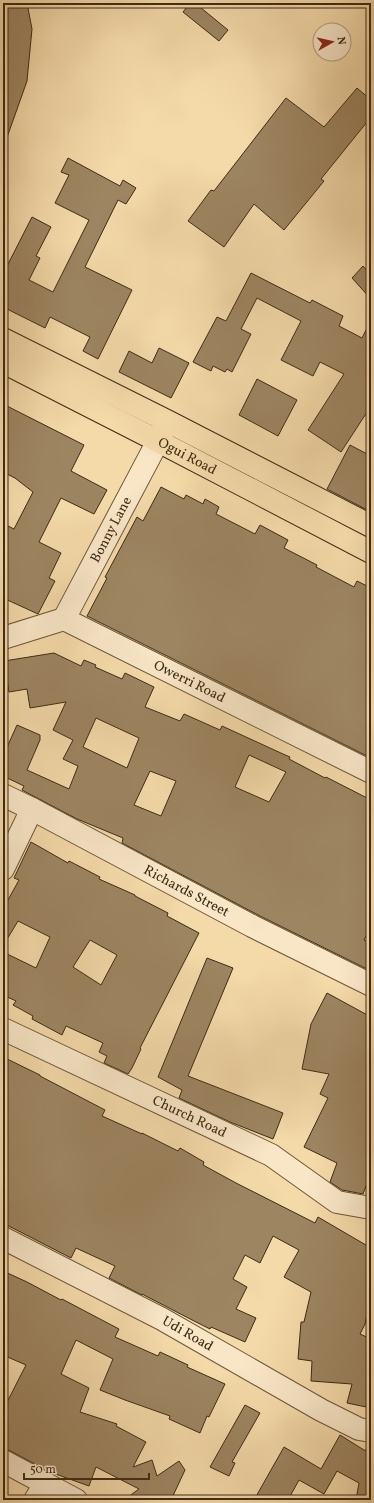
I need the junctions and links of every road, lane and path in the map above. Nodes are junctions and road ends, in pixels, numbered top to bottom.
1 (3, 339) edge
2 (3, 362) edge
3 (167, 421) junction
4 (158, 441) junction
5 (371, 526) edge
6 (371, 552) edge
7 (64, 619) junction
8 (3, 638) edge
9 (371, 772) edge
10 (3, 795) edge
11 (32, 809) junction
12 (3, 869) edge
13 (371, 985) edge
14 (3, 1029) edge
15 (371, 1208) edge
16 (3, 1238) edge
17 (371, 1431) edge
18 (3, 1461) edge
19 (40, 1492) edge
20 (76, 1500) edge

1 - 3 main road, Ogui Road
2 - 4 main road, Ogui Road
3 - 4 street, Bonny Lane
3 - 5 main road, Ogui Road
4 - 6 main road, Ogui Road
4 - 7 street, Bonny Lane
7 - 8 street
7 - 9 street, Owerri Road
10 - 11 street, Richards Street
11 - 12 street
11 - 13 street, Richards Street
14 - 15 street, Church Road
16 - 17 street, Udi Road
18 - 19 street
19 - 20 street

